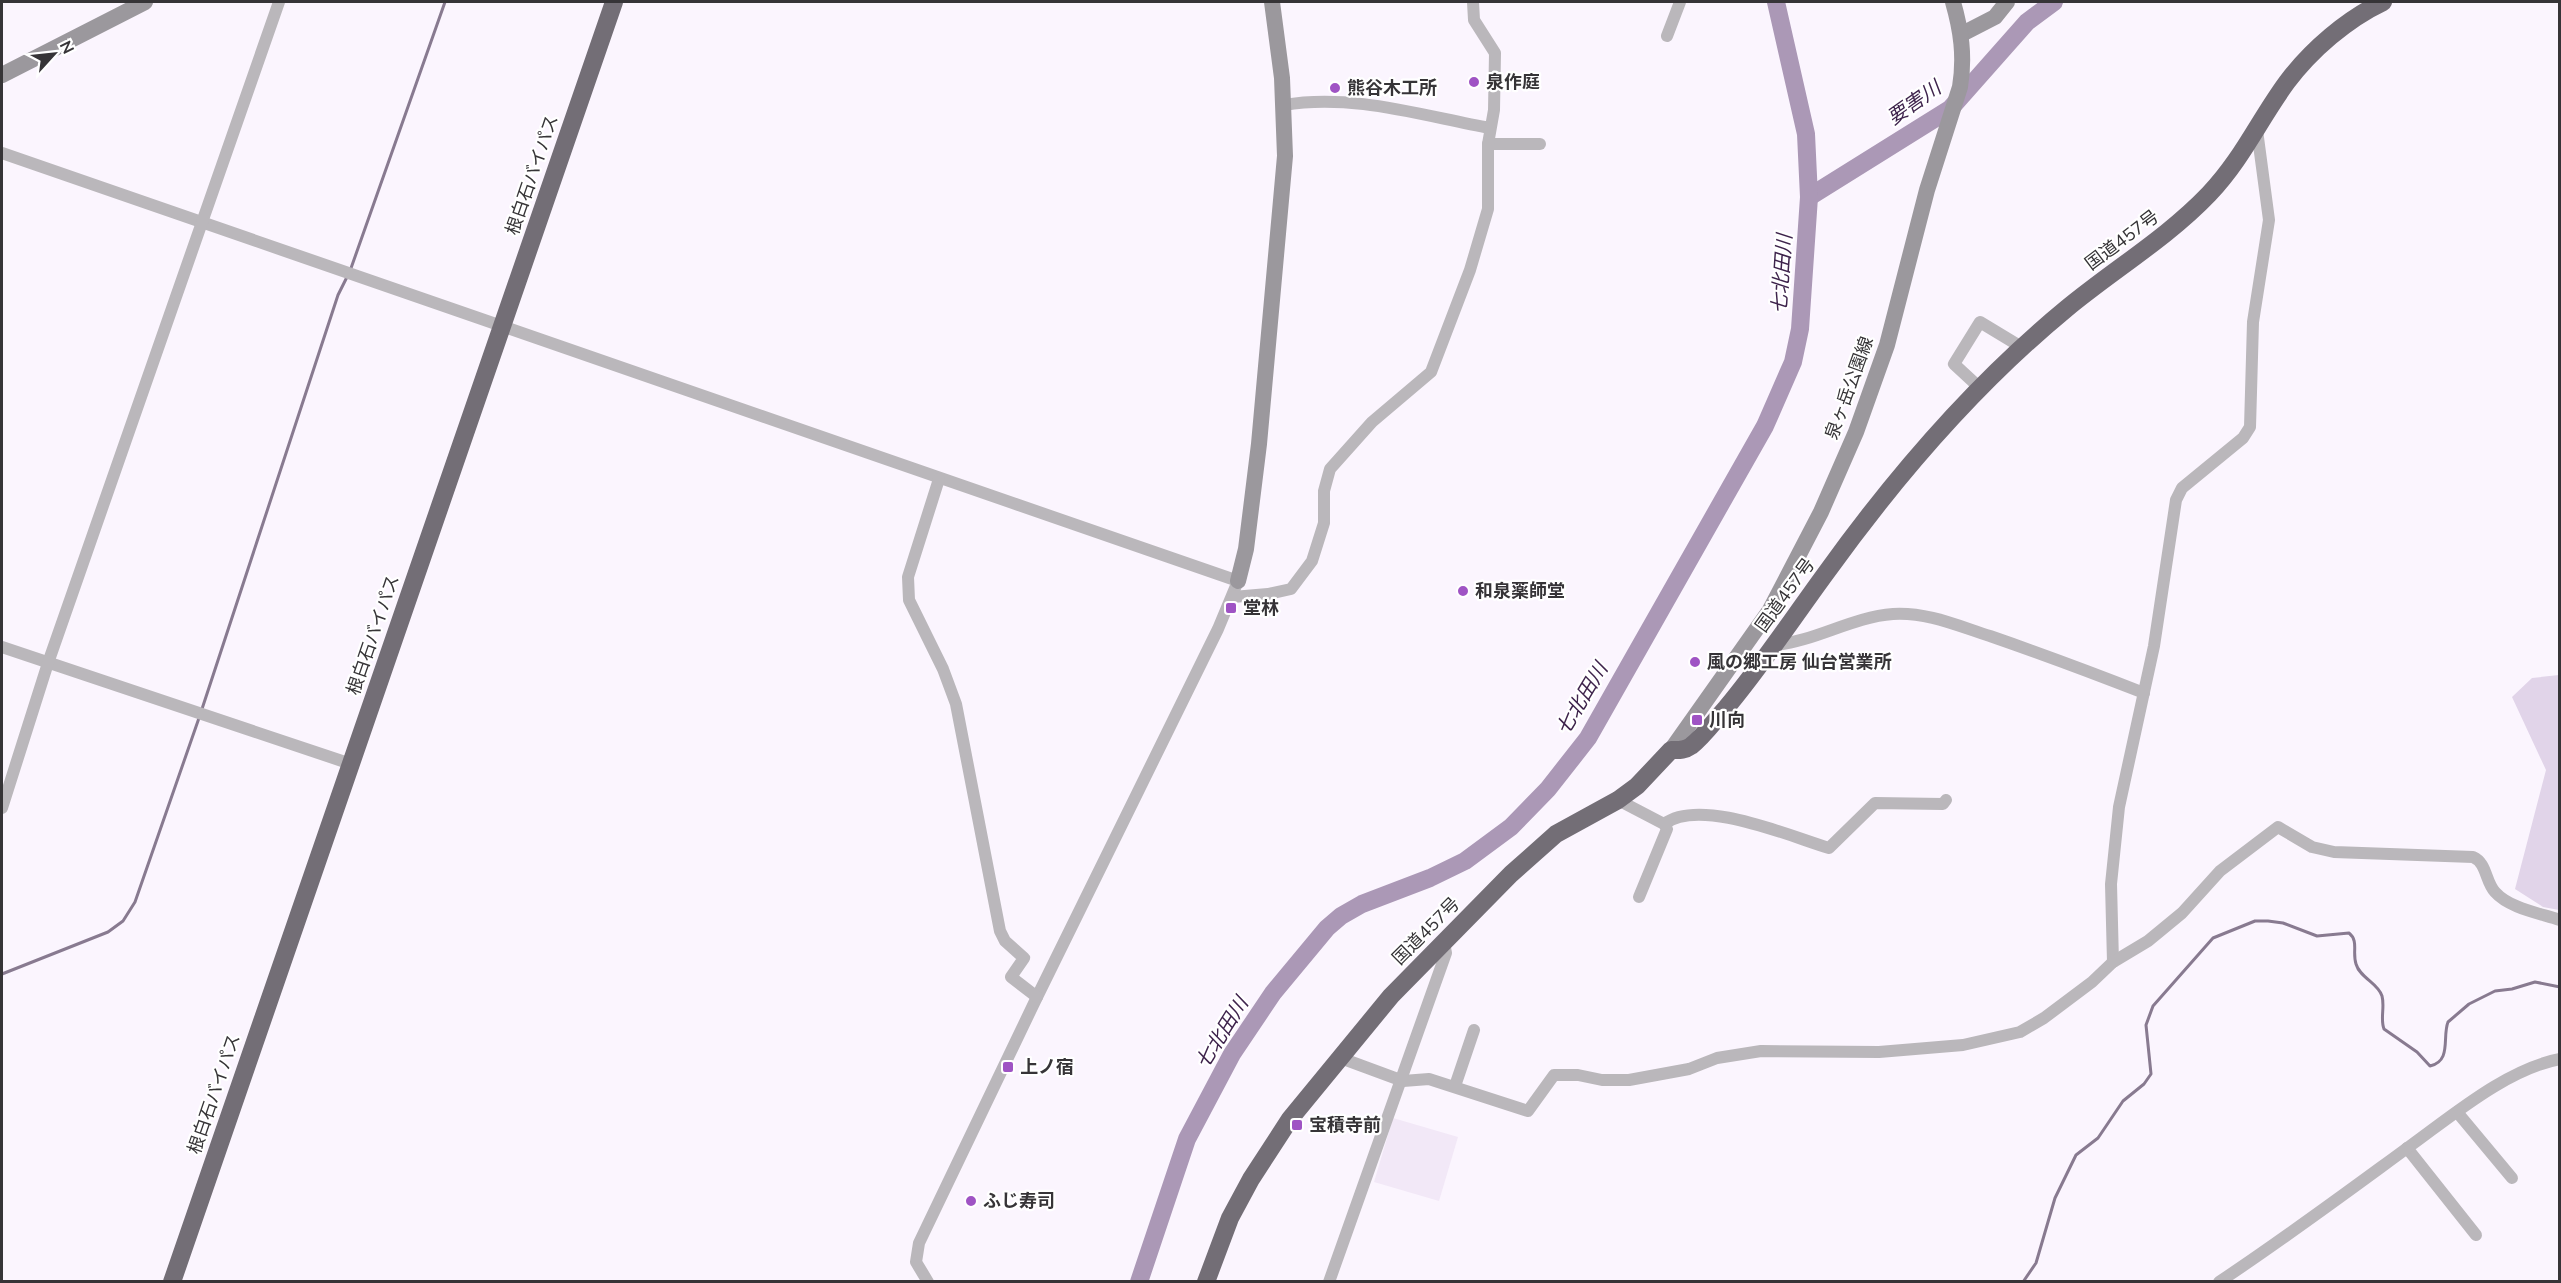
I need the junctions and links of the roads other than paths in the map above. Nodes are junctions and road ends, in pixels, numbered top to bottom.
1 (145, 2) edge
2 (279, 2) edge
3 (613, 2) edge
4 (1272, 2) edge
5 (1473, 2) edge
6 (1680, 2) edge
7 (1953, 2) edge
8 (2007, 2) edge
9 (2383, 2) edge
10 (1962, 34) junction
11 (1667, 36) dead end
12 (2, 75) edge
13 (1284, 105) junction
14 (1490, 128) junction
15 (2257, 130) junction
16 (1488, 144) junction
17 (1540, 144) dead end
18 (2, 153) edge
19 (200, 222) junction
20 (501, 326) junction
21 (2023, 348) junction
22 (1981, 389) junction
23 (939, 479) junction
24 (1238, 581) junction
25 (1233, 597) junction
26 (1774, 645) junction
27 (2, 647) edge
28 (48, 663) junction
29 (2144, 693) junction
30 (1671, 750) junction
31 (351, 764) junction
32 (1618, 800) junction
33 (1946, 800) dead end
34 (2, 808) edge
35 (1664, 824) junction
36 (1639, 897) dead end
37 (2559, 920) edge
38 (1444, 943) junction
39 (2113, 962) junction
40 (1037, 997) junction
41 (1474, 1030) dead end
42 (1338, 1057) junction
43 (2559, 1059) edge
44 (1403, 1081) junction
45 (1455, 1086) junction
46 (2457, 1112) junction
47 (2407, 1148) junction
48 (2512, 1178) dead end
49 (2476, 1235) dead end
50 (172, 1281) edge
51 (928, 1281) edge
52 (1206, 1281) edge
53 (1329, 1281) edge
54 (2219, 1281) edge

1 - 12 main road
2 - 19 street
3 - 20 highway, 根白石バイパス
4 - 13 main road
5 - 14 street
6 - 11 street
7 - 10 main road, 泉ヶ岳公園線
8 - 10 main road
9 - 15 highway, 国道457号
10 - 30 main road, 泉ヶ岳公園線
13 - 14 street
13 - 24 main road
14 - 16 street
15 - 21 highway, 国道457号
15 - 29 street
16 - 17 street
16 - 25 street
18 - 19 street
19 - 20 street
19 - 28 street
20 - 23 street
20 - 31 highway, 根白石バイパス
21 - 22 highway, 国道457号
21 - 22 street
22 - 26 highway, 国道457号
23 - 24 street
23 - 40 street
24 - 25 street
25 - 40 street
26 - 29 street
26 - 30 highway, 国道457号
27 - 28 street
28 - 31 street
28 - 34 street
29 - 39 street
30 - 32 highway, 国道457号
31 - 50 highway, 根白石バイパス
32 - 35 street
32 - 38 highway, 国道457号
33 - 35 street
35 - 36 street
37 - 39 street
38 - 42 highway, 国道457号
38 - 44 street
39 - 45 street
40 - 51 street
41 - 45 street
42 - 44 street
42 - 52 highway, 国道457号
43 - 46 street
44 - 45 street
44 - 53 street
46 - 47 street
46 - 48 street
47 - 49 street
47 - 54 street

